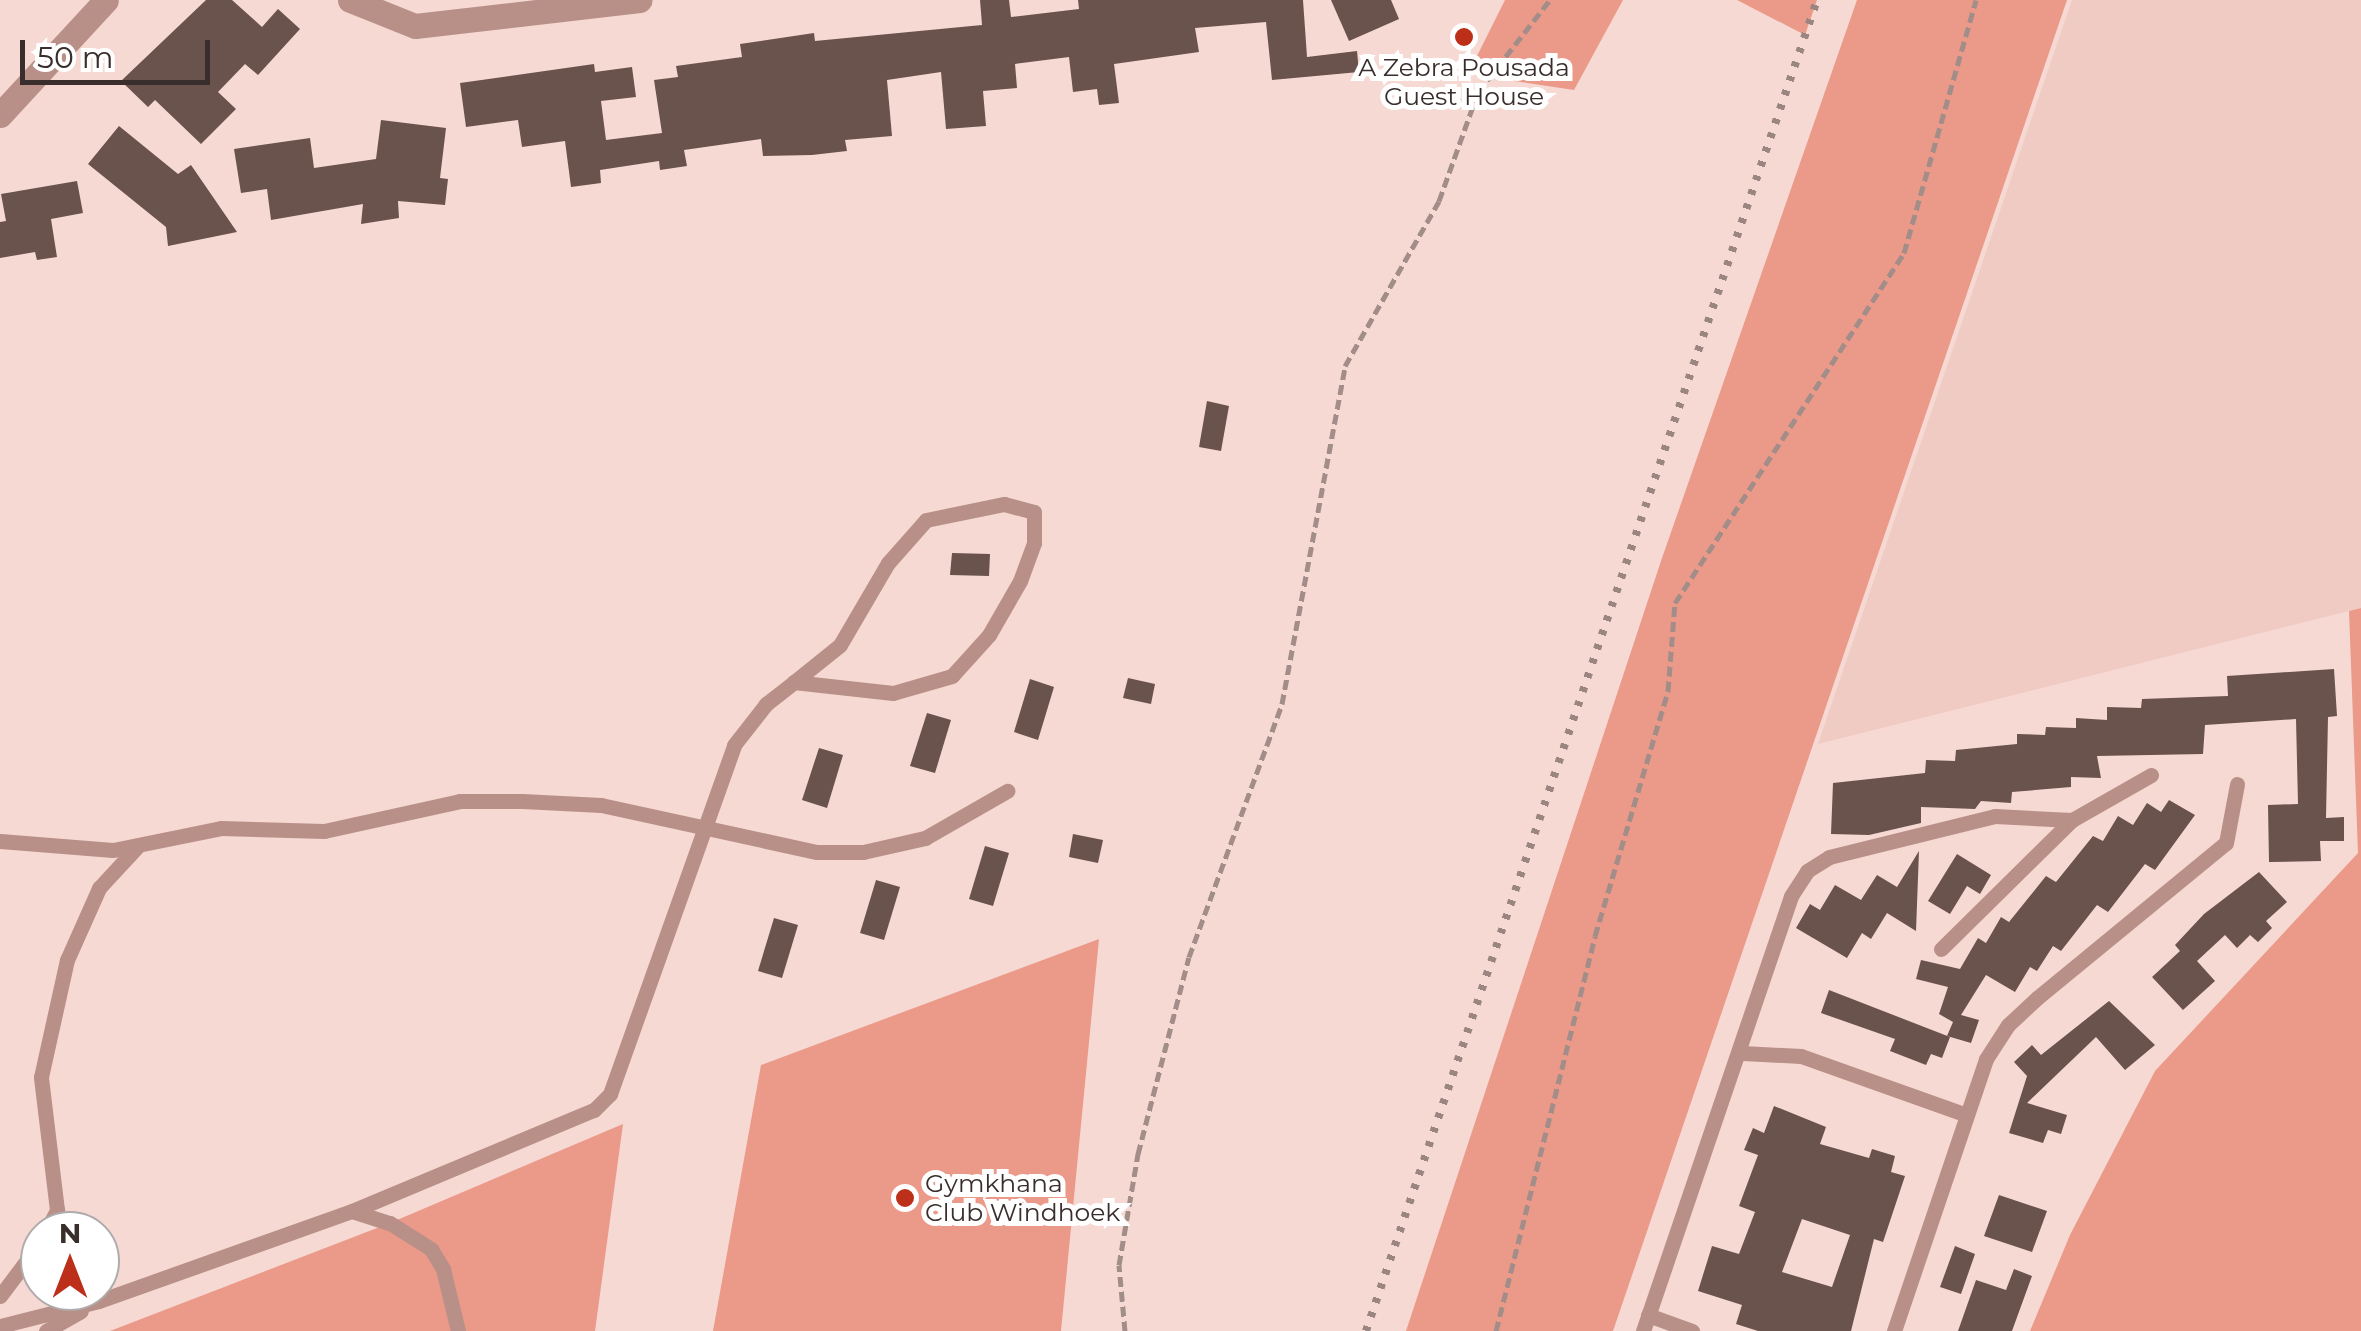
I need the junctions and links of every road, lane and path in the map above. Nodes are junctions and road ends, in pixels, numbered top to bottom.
1 (106, 0) edge
2 (350, 0) edge
3 (640, 0) edge
4 (1550, 0) edge
5 (1976, 0) edge
6 (0, 115) edge
7 (794, 682) junction
8 (2151, 776) dead end
9 (2237, 784) dead end
10 (1007, 791) dead end
11 (2072, 820) junction
12 (699, 831) junction
13 (0, 841) edge
14 (137, 847) junction
15 (1941, 949) dead end
16 (1743, 1053) junction
17 (1964, 1114) junction
18 (56, 1211) edge
19 (352, 1211) junction
20 (20, 1270) edge
21 (120, 1294) edge
22 (0, 1296) edge
23 (59, 1311) edge
24 (81, 1311) edge
25 (1646, 1323) edge
26 (0, 1326) edge
27 (46, 1331) edge
28 (458, 1331) edge
29 (1124, 1331) edge
30 (1496, 1331) edge
31 (1692, 1331) edge
32 (1894, 1331) edge

1 - 6 street
2 - 3 street
4 - 29 path
5 - 30 path
7 - 7 lane
7 - 12 lane
8 - 11 lane
9 - 17 lane
10 - 12 lane
11 - 15 lane
11 - 16 lane
12 - 14 lane
12 - 19 lane
13 - 14 lane
14 - 18 lane
16 - 17 lane
16 - 25 lane
17 - 32 lane
19 - 21 lane
19 - 28 lane
20 - 22 lane
23 - 26 lane
24 - 27 lane
25 - 31 lane

